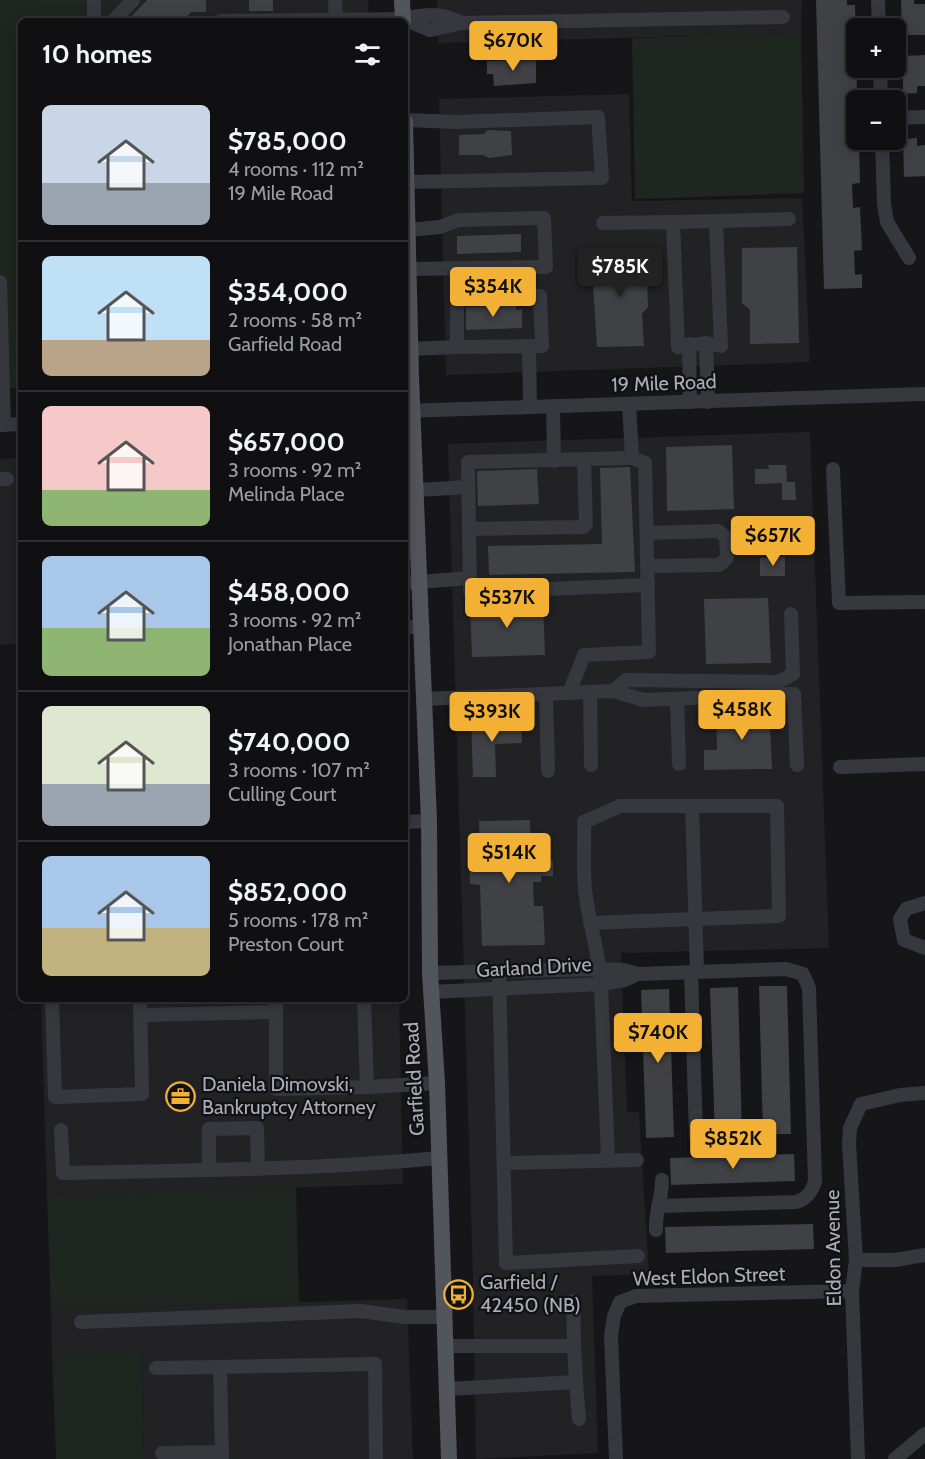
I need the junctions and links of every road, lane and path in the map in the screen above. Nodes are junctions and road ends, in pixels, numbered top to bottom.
1 (94, 0) edge
2 (133, 0) edge
3 (335, 0) edge
4 (402, 0) edge
5 (878, 0) edge
6 (783, 17) dead end
7 (94, 18) edge
8 (116, 18) edge
9 (336, 18) edge
10 (403, 18) edge
11 (879, 18) edge
12 (408, 22) edge
13 (925, 117) edge
14 (906, 118) edge
15 (408, 121) edge
16 (882, 150) edge
17 (408, 182) edge
18 (789, 219) dead end
19 (716, 221) junction
20 (673, 222) junction
21 (603, 223) dead end
22 (408, 231) edge
23 (909, 258) dead end
24 (408, 261) edge
25 (0, 282) edge
26 (408, 290) edge
27 (706, 343) junction
28 (689, 344) junction
29 (529, 345) junction
30 (457, 346) junction
31 (410, 349) junction
32 (925, 394) edge
33 (690, 402) junction
34 (708, 402) junction
35 (629, 404) junction
36 (553, 406) junction
37 (530, 407) junction
38 (409, 411) edge
39 (18, 424) edge
40 (2, 425) edge
41 (632, 458) junction
42 (555, 461) junction
43 (584, 461) junction
44 (833, 470) dead end
45 (468, 487) junction
46 (417, 490) junction
47 (469, 530) junction
48 (646, 533) junction
49 (647, 566) junction
50 (470, 578) junction
51 (413, 583) edge
52 (648, 585) junction
53 (925, 602) edge
54 (791, 614) dead end
55 (408, 627) edge
56 (423, 627) junction
57 (613, 691) junction
58 (590, 692) junction
59 (569, 693) junction
60 (546, 694) junction
61 (425, 699) junction
62 (677, 699) junction
63 (679, 764) dead end
64 (925, 764) edge
65 (591, 765) dead end
66 (797, 765) dead end
67 (840, 767) dead end
68 (548, 771) dead end
69 (692, 806) junction
70 (429, 821) junction
71 (408, 822) edge
72 (925, 903) edge
73 (696, 919) junction
74 (590, 923) junction
75 (925, 948) edge
76 (600, 969) junction
77 (499, 972) junction
78 (694, 972) junction
79 (430, 973) junction
80 (638, 974) junction
81 (602, 984) junction
82 (500, 989) junction
83 (430, 992) junction
84 (52, 1002) edge
85 (140, 1002) edge
86 (364, 1002) edge
87 (276, 1006) edge
88 (140, 1015) junction
89 (437, 1083) junction
90 (367, 1087) junction
91 (925, 1093) edge
92 (61, 1130) dead end
93 (696, 1137) dead end
94 (440, 1158) junction
95 (608, 1160) junction
96 (637, 1160) dead end
97 (504, 1162) junction
98 (258, 1168) junction
99 (210, 1169) junction
100 (662, 1180) dead end
101 (658, 1206) junction
102 (656, 1230) dead end
103 (925, 1255) edge
104 (638, 1256) dead end
105 (856, 1260) junction
106 (852, 1291) junction
107 (573, 1301) dead end
108 (445, 1317) junction
109 (81, 1322) dead end
110 (574, 1346) junction
111 (446, 1347) junction
112 (220, 1367) junction
113 (156, 1368) dead end
114 (576, 1382) junction
115 (448, 1389) junction
116 (579, 1419) dead end
117 (925, 1434) edge
118 (162, 1453) dead end
119 (222, 1456) edge
120 (376, 1459) edge
121 (449, 1459) edge
122 (616, 1459) edge
123 (858, 1459) edge
124 (895, 1459) edge

1 - 7 street
2 - 8 street
3 - 9 street
4 - 10 main road
5 - 11 street
6 - 12 street
13 - 14 street
15 - 17 street
16 - 23 street
18 - 19 street
19 - 20 street
19 - 27 street
20 - 21 street
20 - 28 street
22 - 24 street
25 - 40 street
26 - 31 main road, Garfield Road
27 - 28 street
27 - 34 street
28 - 33 street
29 - 30 street
29 - 30 street
29 - 37 street
30 - 31 street
31 - 38 main road, Garfield Road
32 - 34 street, 19 Mile Road
33 - 34 street, 19 Mile Road
33 - 35 street, 19 Mile Road
35 - 36 street, 19 Mile Road
35 - 41 street
36 - 37 street, 19 Mile Road
36 - 42 street
37 - 38 street, 19 Mile Road
38 - 46 main road, Garfield Road
39 - 40 street
41 - 43 street
41 - 48 street
42 - 43 street
42 - 45 street
43 - 47 street
44 - 53 street
45 - 46 street
45 - 47 street
46 - 51 main road, Garfield Road
47 - 50 street
48 - 49 street
48 - 49 street
49 - 52 street
50 - 51 street
50 - 52 street
51 - 56 main road, Garfield Road
52 - 59 street
54 - 57 street
55 - 56 street
56 - 61 main road, Garfield Road
57 - 58 street
57 - 62 street
58 - 59 street
58 - 65 street
59 - 60 street
60 - 61 street
60 - 68 street
61 - 70 main road, Garfield Road
62 - 63 street
62 - 66 street
64 - 67 street
69 - 73 street
69 - 73 street
69 - 74 street
70 - 71 street
70 - 79 main road, Garfield Road
72 - 75 street
73 - 74 street
73 - 78 street
74 - 76 street
76 - 77 street, Garland Drive
76 - 80 street, Garland Drive
76 - 81 street
77 - 79 street, Garland Drive
77 - 82 street
78 - 80 street, Garland Drive
78 - 93 street
78 - 101 street, Garland Drive
79 - 83 main road, Garfield Road
80 - 81 street, Garland Drive
81 - 82 street, Garland Drive
81 - 95 street
82 - 83 street, Garland Drive
82 - 97 street
83 - 89 main road, Garfield Road
84 - 88 street
85 - 88 street
86 - 90 street
87 - 88 street
87 - 90 street
89 - 90 street
89 - 94 main road, Garfield Road
91 - 105 street, Eldon Avenue
92 - 99 street
94 - 98 street
94 - 108 main road, Garfield Road
95 - 96 street
95 - 97 street
97 - 104 street
98 - 99 street
98 - 99 street
100 - 101 street
101 - 102 street
103 - 105 street
105 - 106 street, Eldon Avenue
106 - 122 street, West Eldon Street
106 - 123 street, Eldon Avenue
107 - 110 street
108 - 109 street
108 - 111 main road, Garfield Road
110 - 111 street
110 - 114 street
111 - 115 main road, Garfield Road
112 - 113 street
112 - 119 street
112 - 120 street
114 - 115 street
114 - 116 street
115 - 121 main road, Garfield Road
117 - 124 street
118 - 119 street

